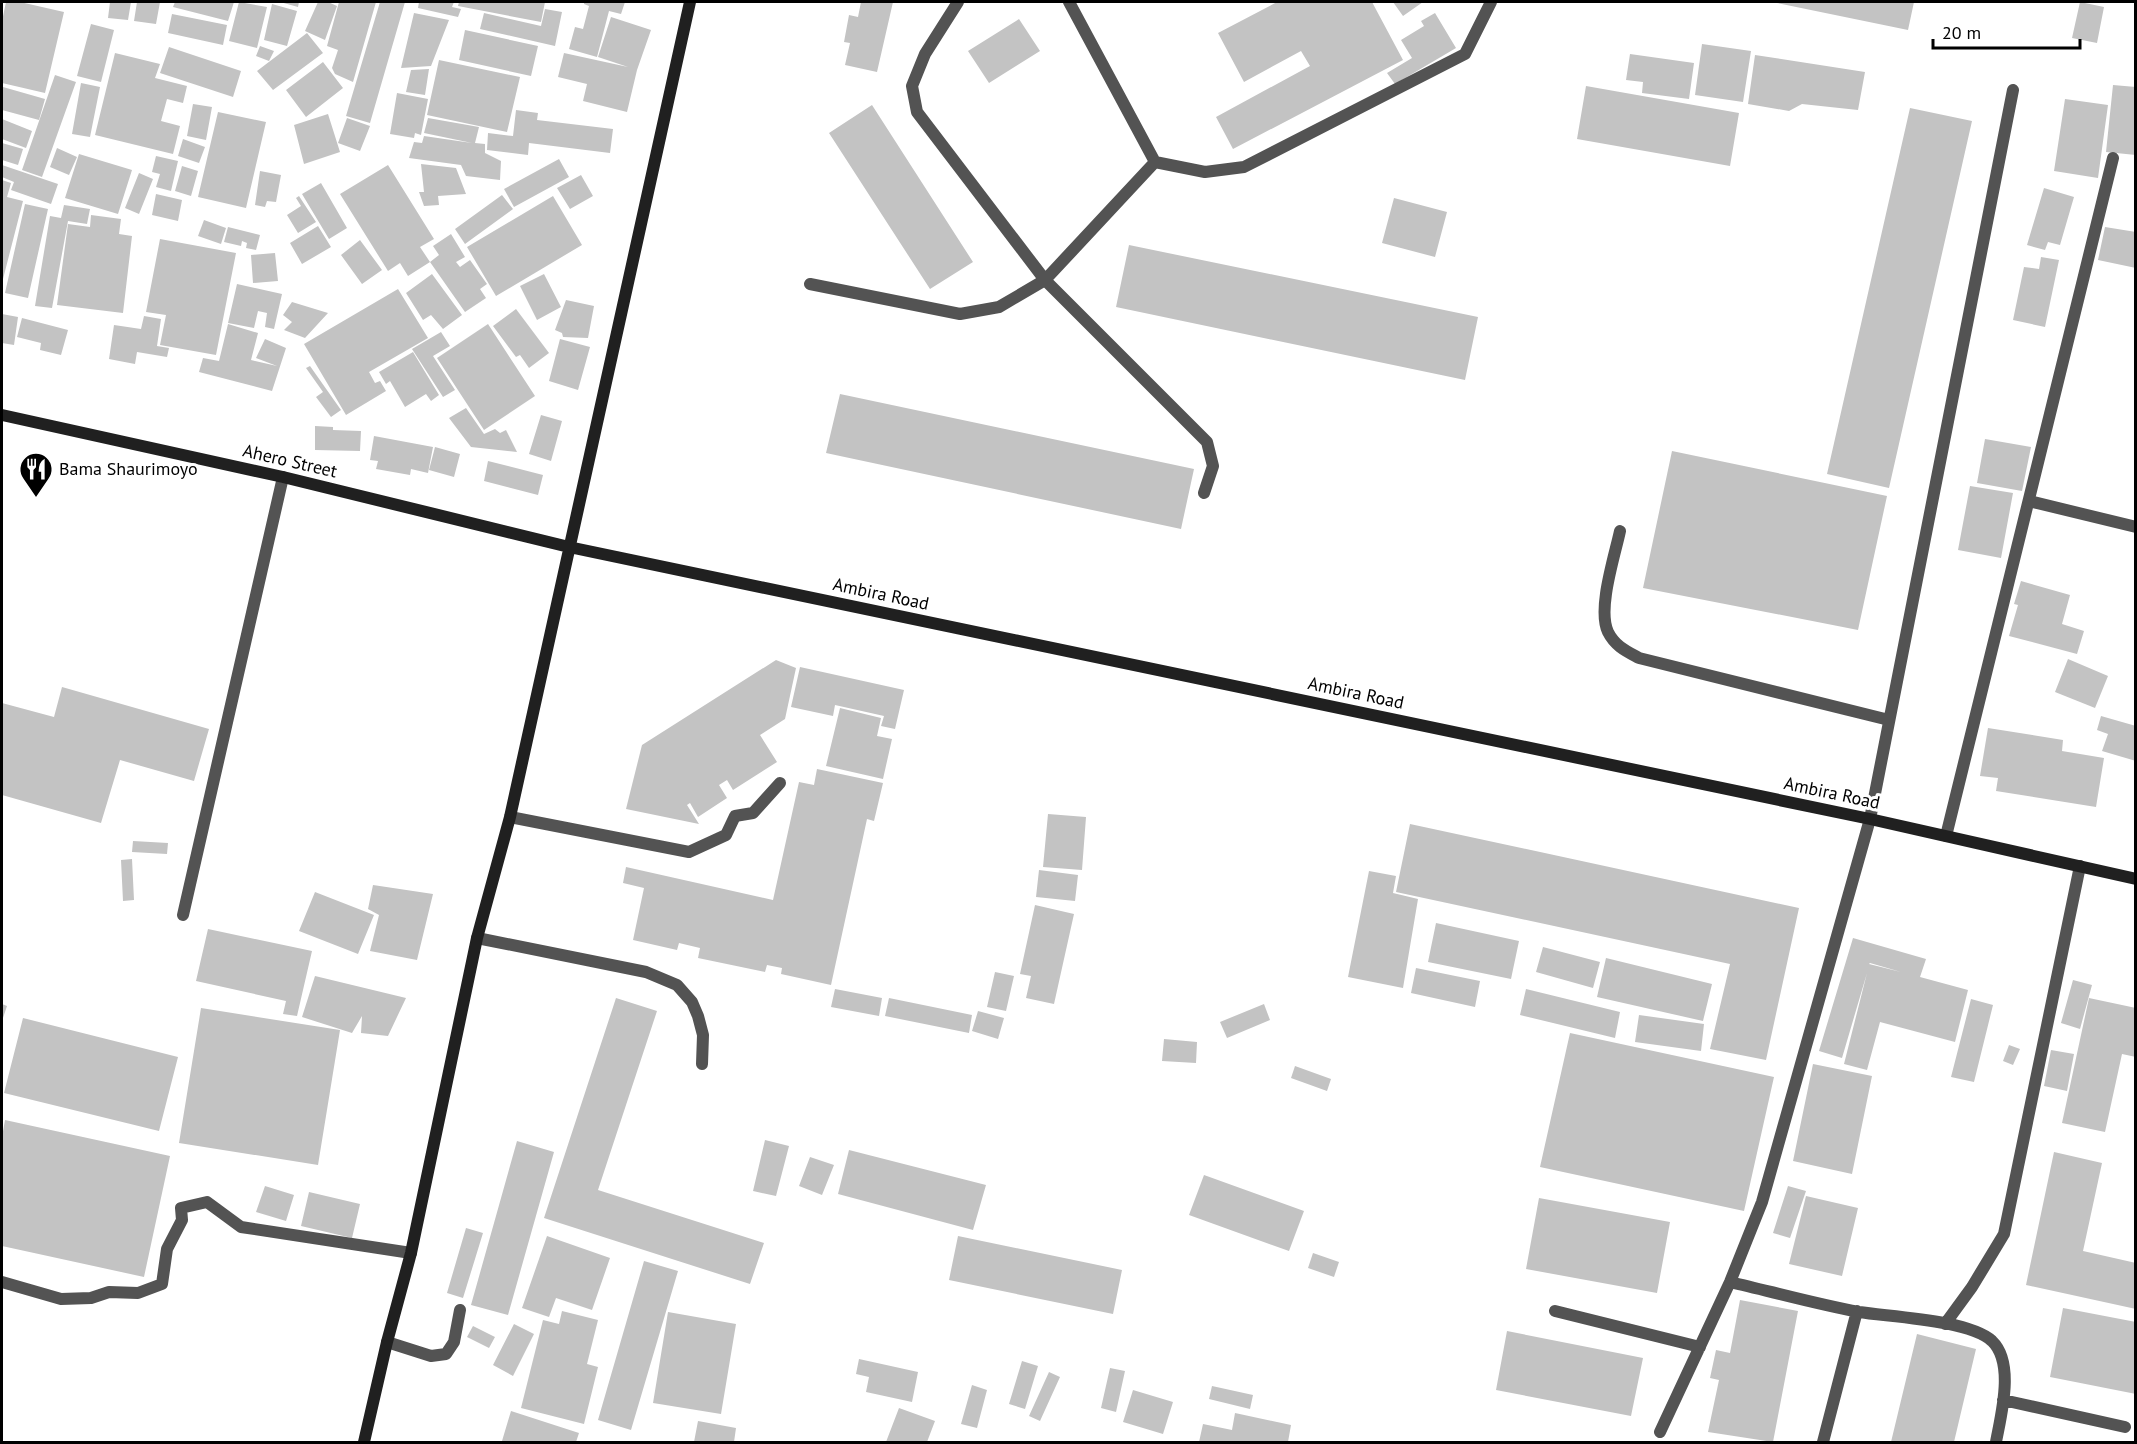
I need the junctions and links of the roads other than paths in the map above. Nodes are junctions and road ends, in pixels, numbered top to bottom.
1 (690, 2) edge
2 (958, 2) edge
3 (1069, 2) edge
4 (1491, 2) edge
5 (2013, 90) dead end
6 (2113, 158) dead end
7 (1155, 162) junction
8 (1045, 280) junction
9 (810, 284) dead end
10 (2, 415) edge
11 (283, 477) junction
12 (1204, 493) dead end
13 (2029, 501) junction
14 (2136, 527) edge
15 (1620, 531) dead end
16 (569, 547) junction
17 (1890, 720) junction
18 (780, 783) dead end
19 (510, 818) junction
20 (1870, 819) junction
21 (1946, 836) junction
22 (2080, 866) junction
23 (2136, 879) edge
24 (183, 915) dead end
25 (477, 938) junction
26 (702, 1064) dead end
27 (411, 1254) junction
28 (2, 1282) edge
29 (1730, 1282) junction
30 (460, 1310) dead end
31 (1555, 1311) dead end
32 (1857, 1311) junction
33 (1945, 1324) junction
34 (387, 1341) junction
35 (1700, 1347) junction
36 (2004, 1400) junction
37 (2125, 1427) dead end
38 (1660, 1432) dead end
39 (364, 1443) edge
40 (1823, 1443) edge
41 (1996, 1443) edge

1 - 16 street
2 - 8 street
3 - 7 street
4 - 7 street
5 - 17 street
6 - 13 street
7 - 8 street
8 - 9 street
8 - 12 street
10 - 11 street, Ahero Street
11 - 16 street, Ahero Street
11 - 24 street
13 - 14 street
13 - 21 street
15 - 17 street
16 - 19 street
16 - 20 street, Ambira Road
17 - 20 street
18 - 19 street
19 - 25 street
20 - 21 street, Ambira Road
20 - 29 street
21 - 22 street, Ambira Road
22 - 23 street, Ambira Road
22 - 33 street
25 - 26 street
25 - 27 street
27 - 28 street
27 - 34 street
29 - 32 street
29 - 35 street
30 - 34 street
31 - 35 street
32 - 33 street
32 - 40 street
33 - 36 street
34 - 39 street
35 - 38 street
36 - 37 street
36 - 41 street

